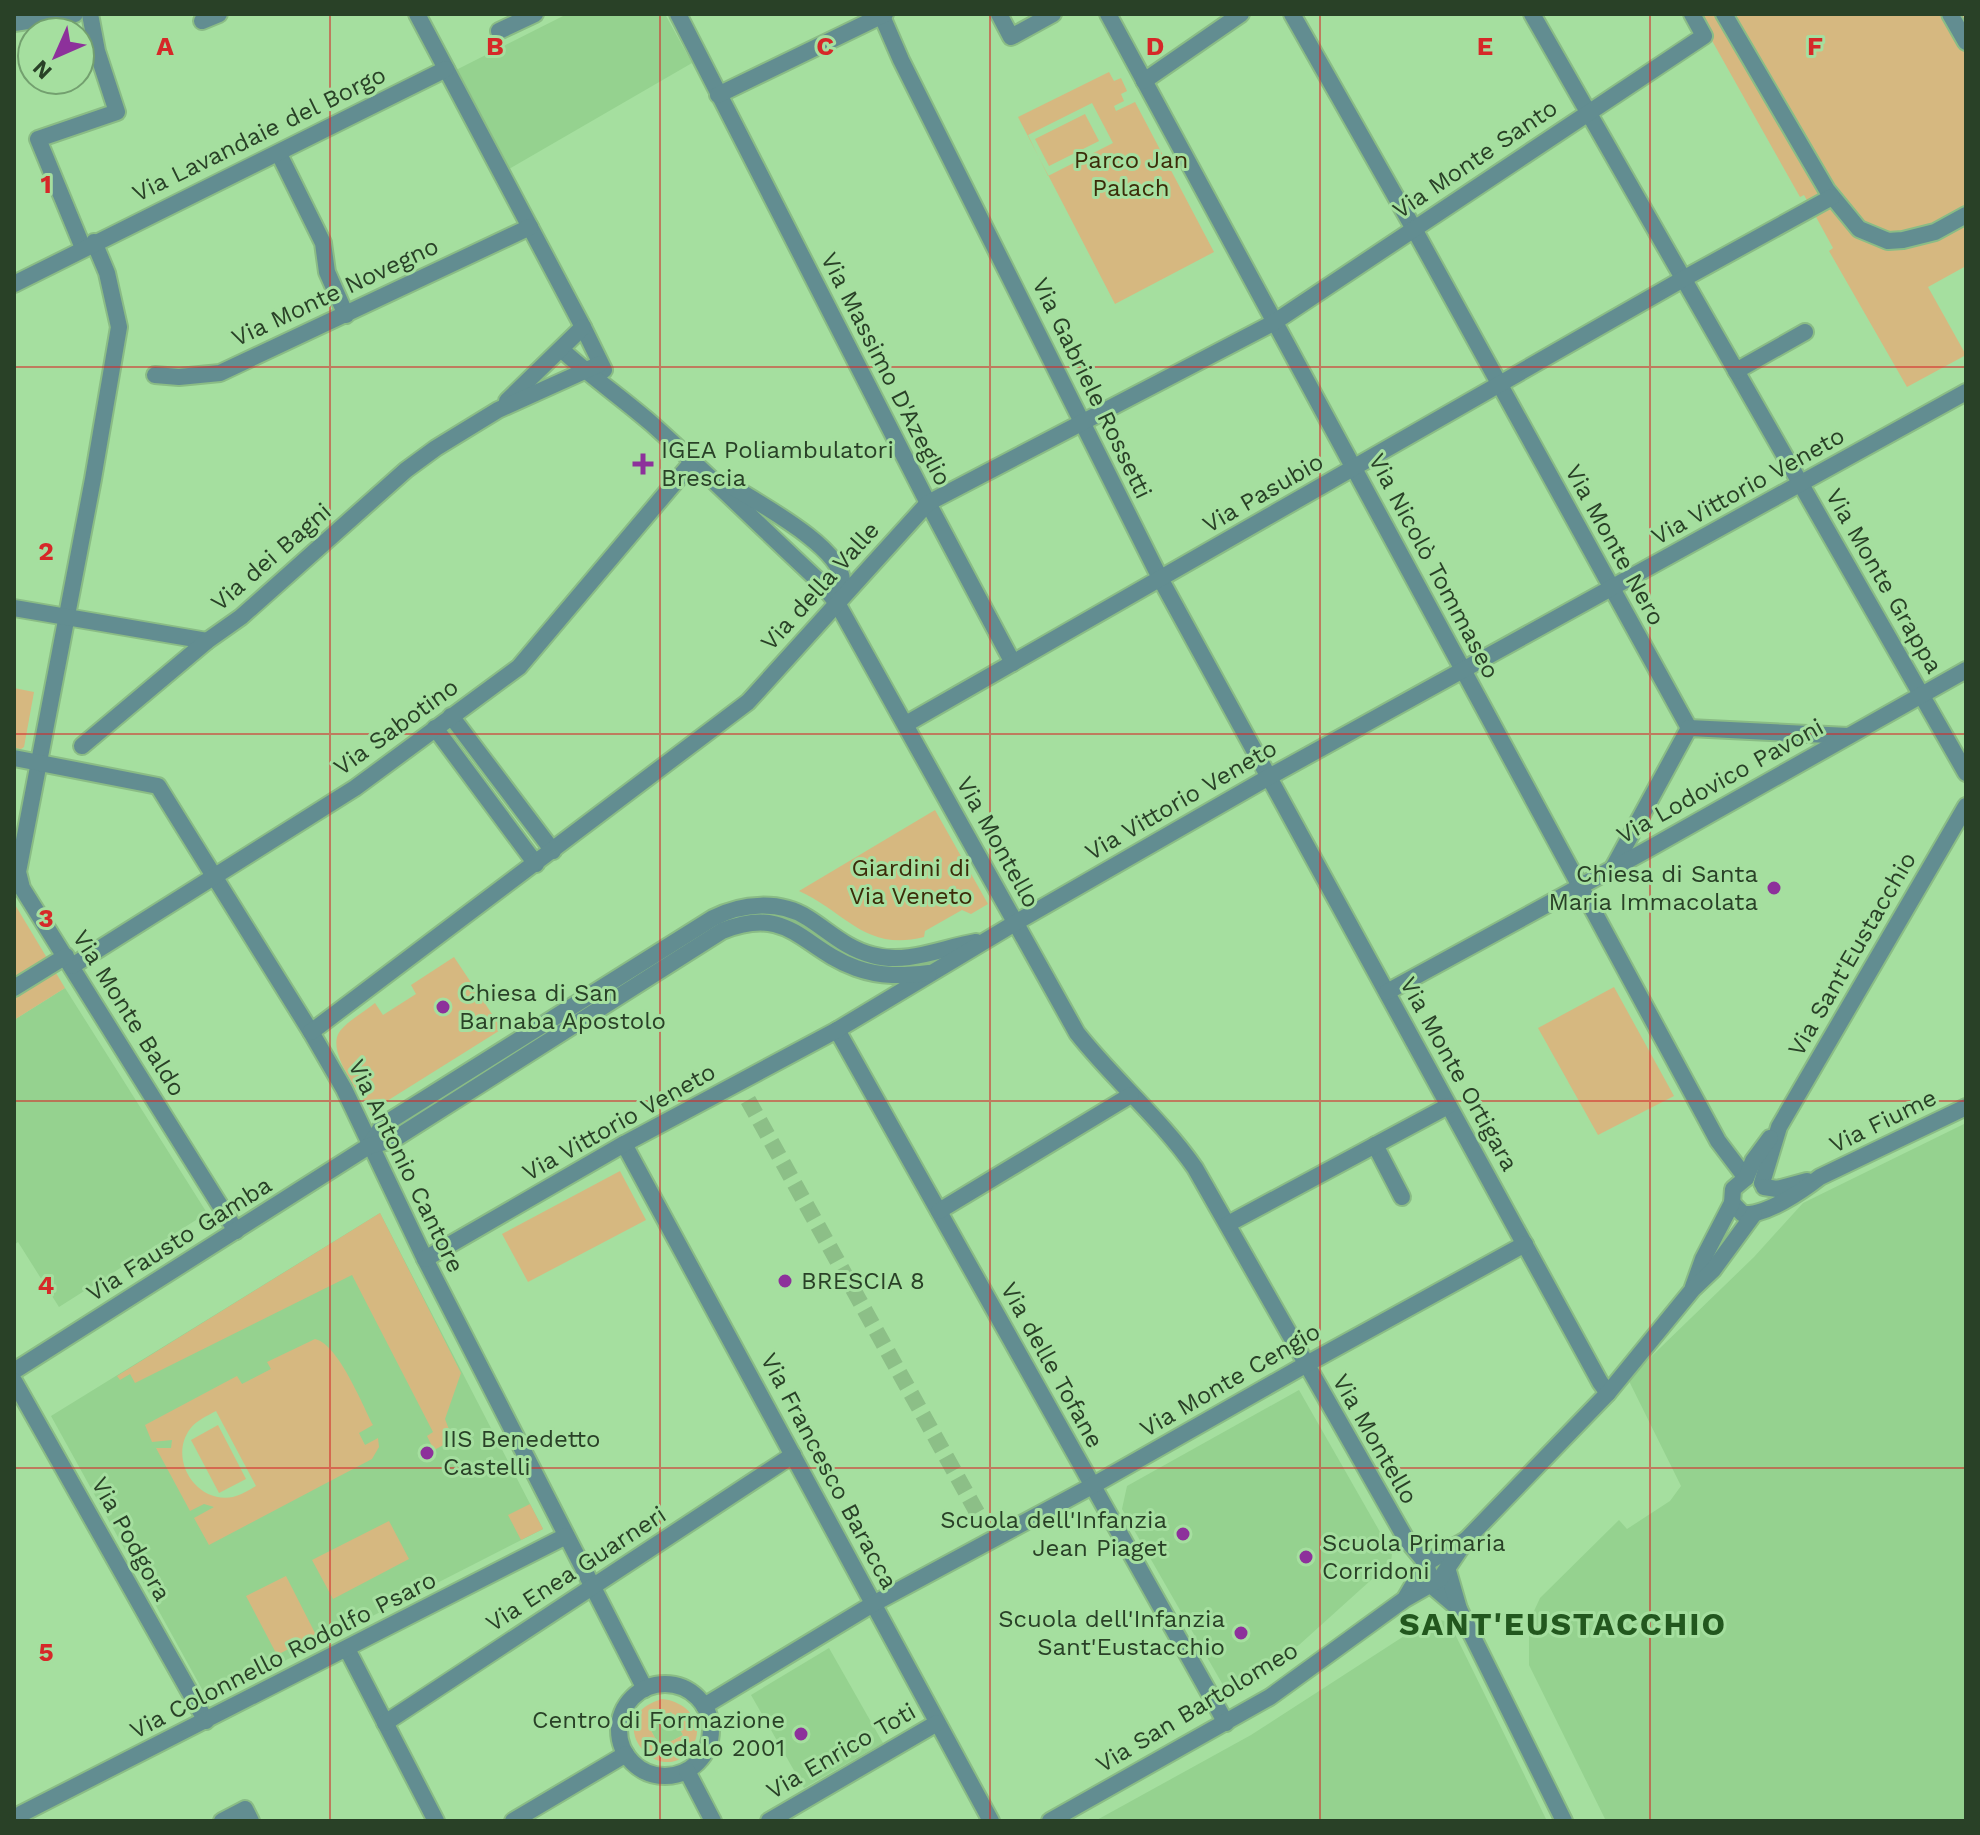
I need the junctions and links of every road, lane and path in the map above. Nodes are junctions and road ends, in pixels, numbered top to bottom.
1 (75, 14) edge
2 (90, 14) edge
3 (219, 14) edge
4 (417, 14) edge
5 (535, 14) edge
6 (678, 14) edge
7 (999, 14) edge
8 (1053, 14) edge
9 (1108, 14) edge
10 (1241, 14) edge
11 (1292, 14) edge
12 (1532, 14) edge
13 (1692, 14) edge
14 (1724, 14) edge
15 (1950, 14) edge
16 (882, 15) edge
17 (202, 21) dead end
18 (14, 23) edge
19 (499, 31) dead end
20 (1966, 42) edge
21 (446, 69) junction
22 (1144, 81) junction
23 (718, 95) junction
24 (1588, 112) junction
25 (281, 158) dead end
26 (1832, 197) junction
27 (1966, 215) edge
28 (530, 227) junction
29 (1414, 229) junction
30 (88, 245) junction
31 (1683, 279) junction
32 (14, 284) edge
33 (346, 315) junction
34 (1273, 323) junction
35 (583, 327) junction
36 (1805, 332) dead end
37 (561, 349) junction
38 (592, 367) junction
39 (1736, 371) junction
40 (155, 375) dead end
41 (1499, 385) junction
42 (1966, 392) edge
43 (498, 410) junction
44 (1082, 422) junction
45 (693, 461) junction
46 (1354, 468) junction
47 (1801, 485) junction
48 (928, 503) junction
49 (1161, 580) junction
50 (1612, 588) junction
51 (837, 603) junction
52 (14, 608) edge
53 (67, 618) junction
54 (207, 641) junction
55 (1013, 663) junction
56 (1463, 670) junction
57 (1966, 670) edge
58 (1921, 694) junction
59 (451, 716) junction
60 (906, 724) junction
61 (435, 728) junction
62 (1689, 728) junction
63 (1850, 737) junction
64 (82, 746) dead end
65 (14, 758) edge
66 (38, 763) junction
67 (1966, 773) edge
68 (1269, 777) junction
69 (1966, 806) edge
70 (553, 851) junction
71 (536, 864) junction
72 (1613, 867) junction
73 (214, 876) junction
74 (1580, 885) junction
75 (1015, 923) junction
76 (986, 941) junction
77 (69, 961) junction
78 (935, 972) junction
79 (14, 988) edge
80 (1387, 992) junction
81 (837, 1030) junction
82 (311, 1032) junction
83 (1131, 1095) junction
84 (1448, 1106) junction
85 (1966, 1107) edge
86 (624, 1144) junction
87 (1375, 1145) junction
88 (369, 1146) junction
89 (1820, 1177) junction
90 (1747, 1188) junction
91 (1402, 1197) dead end
92 (939, 1211) junction
93 (1756, 1213) junction
94 (1228, 1224) junction
95 (236, 1231) junction
96 (1525, 1244) junction
97 (425, 1259) junction
98 (1693, 1289) junction
99 (1305, 1365) junction
100 (14, 1371) edge
101 (14, 1381) edge
102 (1608, 1393) junction
103 (793, 1455) junction
104 (1092, 1486) junction
105 (566, 1536) junction
106 (1467, 1539) junction
107 (1426, 1563) junction
108 (1440, 1579) junction
109 (592, 1587) junction
110 (1405, 1599) junction
111 (873, 1604) junction
112 (347, 1649) junction
113 (645, 1689) junction
114 (704, 1706) junction
115 (206, 1721) junction
116 (385, 1723) junction
117 (937, 1723) junction
118 (1226, 1723) junction
119 (626, 1754) junction
120 (687, 1771) junction
121 (20, 1812) edge
122 (222, 1821) edge
123 (251, 1821) edge
124 (436, 1821) edge
125 (513, 1821) edge
126 (713, 1821) edge
127 (769, 1821) edge
128 (991, 1821) edge
129 (1050, 1821) edge
130 (1564, 1821) edge

1 - 18 street
2 - 30 street, Via Monte Baldo
3 - 17 street
4 - 21 street
5 - 19 street
6 - 23 street, Via Massimo D'Azeglio
7 - 8 street
9 - 22 street, Via Nicolò Tommaseo
10 - 22 street
11 - 29 street, Via Monte Nero
12 - 24 street, Via Monte Grappa
13 - 24 street, Via Monte Santo
14 - 26 street
15 - 20 street
16 - 23 street
16 - 44 street, Via Gabriele Rossetti
21 - 28 street
21 - 30 street, Via Lavandaie del Borgo
22 - 34 street, Via Nicolò Tommaseo
23 - 48 street, Via Massimo D'Azeglio
24 - 29 street, Via Monte Santo
24 - 31 street, Via Monte Grappa
25 - 33 street
26 - 27 street
26 - 31 street, Via Pasubio
28 - 33 street, Via Monte Novegno
28 - 35 street
29 - 34 street, Via Monte Santo
29 - 41 street, Via Monte Nero
30 - 32 street, Via Lavandaie del Borgo
30 - 53 street, Via Monte Baldo
31 - 39 street, Via Monte Grappa
31 - 41 street, Via Pasubio
33 - 40 street, Via Monte Novegno
34 - 44 street, Via della Valle
34 - 46 street, Via Nicolò Tommaseo
35 - 37 street, Via dei Bagni
35 - 38 street
36 - 39 street
37 - 38 street
37 - 43 street, Via dei Bagni
38 - 43 street, Via dei Bagni
38 - 45 street
39 - 47 street, Via Monte Grappa
41 - 46 street, Via Pasubio
41 - 50 street, Via Monte Nero
42 - 47 street, Via Vittorio Veneto
43 - 54 street, Via dei Bagni
44 - 48 street, Via della Valle
44 - 49 street, Via Gabriele Rossetti
45 - 51 street
45 - 51 street
45 - 59 street, Via Sabotino
46 - 49 street, Via Pasubio
46 - 56 street, Via Nicolò Tommaseo
47 - 50 street, Via Vittorio Veneto
47 - 58 street, Via Monte Grappa
48 - 51 street, Via della Valle
48 - 55 street, Via Massimo D'Azeglio
49 - 55 street, Via Pasubio
49 - 68 street, Via Gabriele Rossetti
50 - 56 street, Via Vittorio Veneto
50 - 62 street, Via Monte Nero
51 - 60 street, Via Montello
51 - 70 street, Via della Valle
52 - 53 street
53 - 54 street
53 - 66 street, Via Monte Baldo
54 - 64 street, Via dei Bagni
55 - 60 street, Via Pasubio
56 - 68 street, Via Vittorio Veneto
56 - 74 street, Via Nicolò Tommaseo
57 - 58 street, Via Lodovico Pavoni
58 - 63 street, Via Lodovico Pavoni
58 - 67 street, Via Monte Grappa
59 - 61 street, Via Sabotino
59 - 70 street
60 - 75 street, Via Montello
61 - 71 street
61 - 73 street, Via Sabotino
62 - 63 street, Via Lodovico Pavoni
62 - 72 street, Via Lodovico Pavoni
63 - 72 street, Via Lodovico Pavoni
65 - 66 street, Via Antonio Cantore
66 - 73 street, Via Antonio Cantore
66 - 77 street, Via Monte Baldo
68 - 75 street, Via Vittorio Veneto
68 - 80 street, Via Monte Ortigara
69 - 90 street, Via Sant'Eustacchio
70 - 71 street, Via della Valle
71 - 82 street, Via della Valle
72 - 74 street, Via Lodovico Pavoni
73 - 77 street, Via Sabotino
73 - 82 street, Via Antonio Cantore
74 - 80 street, Via Lodovico Pavoni
74 - 90 street, Via Nicolò Tommaseo
75 - 76 street, Via Vittorio Veneto
75 - 83 street, Via Montello
76 - 78 street, Via Vittorio Veneto
76 - 88 street
77 - 79 street, Via Sabotino
77 - 95 street, Via Monte Baldo
78 - 81 street, Via Vittorio Veneto
78 - 88 street
80 - 84 street, Via Monte Ortigara
81 - 86 street, Via Vittorio Veneto
81 - 92 street, Via delle Tofane
82 - 88 street, Via Antonio Cantore
83 - 92 street
83 - 94 street, Via Montello
84 - 87 street
84 - 96 street, Via Monte Ortigara
85 - 89 street, Via Fiume
86 - 97 street, Via Vittorio Veneto
86 - 103 street, Via Francesco Baracca
87 - 91 street
87 - 94 street
88 - 95 street, Via Fausto Gamba
88 - 97 street, Via Antonio Cantore
89 - 90 street, Via Fiume
89 - 93 street, Via Fiume
90 - 93 street
90 - 93 street
90 - 98 street, Via Sant'Eustacchio
92 - 104 street, Via delle Tofane
93 - 98 street, Via Sant'Eustacchio
94 - 99 street, Via Montello
95 - 100 street, Via Fausto Gamba
96 - 99 street, Via Monte Cengio
96 - 102 street, Via Monte Ortigara
97 - 105 street, Via Antonio Cantore
98 - 102 street, Via Sant'Eustacchio
99 - 104 street, Via Monte Cengio
99 - 107 street, Via Montello
101 - 115 street, Via Podgora
102 - 106 street, Via Sant'Eustacchio
103 - 109 street, Via Enea Guarneri
103 - 111 street, Via Francesco Baracca
104 - 111 street, Via Monte Cengio
104 - 118 street, Via delle Tofane
105 - 109 street, Via Antonio Cantore
105 - 112 street, Via Colonnello Rodolfo Psaro
106 - 107 street, Via Sant'Eustacchio
106 - 108 street, Via Sant'Eustacchio
107 - 108 street
107 - 110 street, Via San Bartolomeo
108 - 110 street, Via San Bartolomeo
108 - 130 street
109 - 113 street, Via Antonio Cantore
109 - 116 street, Via Enea Guarneri
110 - 118 street, Via San Bartolomeo
111 - 114 street, Via Monte Cengio
111 - 117 street, Via Francesco Baracca
112 - 115 street, Via Colonnello Rodolfo Psaro
112 - 116 street
113 - 114 street
113 - 119 street
114 - 120 street
115 - 121 street, Via Colonnello Rodolfo Psaro
116 - 124 street
117 - 127 street, Via Enrico Toti
117 - 128 street, Via Francesco Baracca
118 - 129 street, Via San Bartolomeo
119 - 120 street
119 - 125 street
120 - 126 street
122 - 123 street

